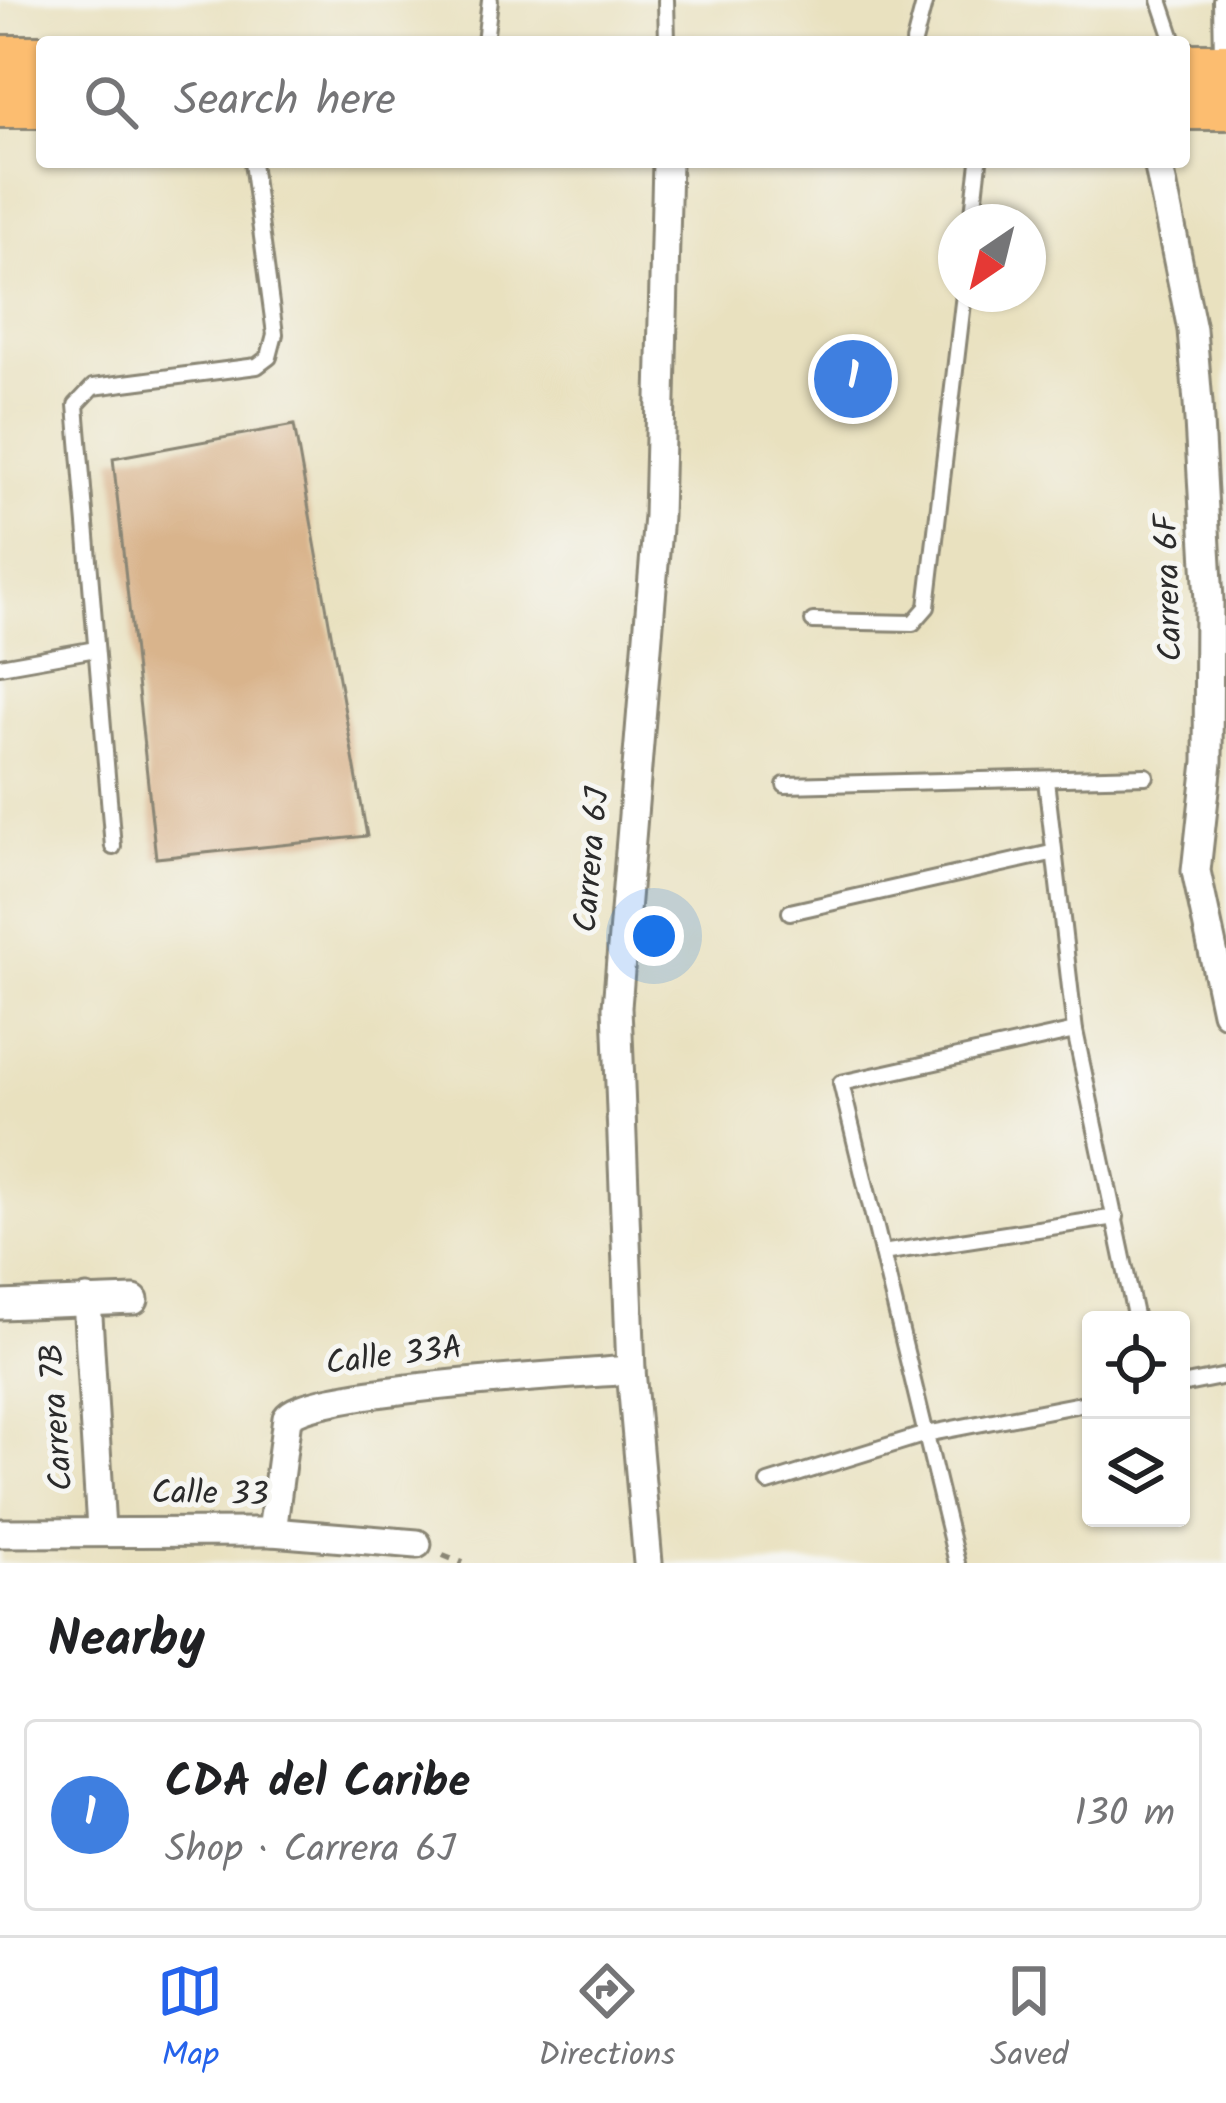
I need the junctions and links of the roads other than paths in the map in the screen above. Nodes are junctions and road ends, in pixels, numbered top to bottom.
1 (490, 0) edge
2 (666, 0) edge
3 (925, 0) edge
4 (1160, 0) edge
5 (1221, 0) edge
6 (486, 36) edge
7 (667, 36) edge
8 (916, 36) edge
9 (1172, 36) edge
10 (0, 60) edge
11 (36, 60) edge
12 (1211, 86) edge
13 (36, 103) edge
14 (0, 104) edge
15 (253, 168) edge
16 (667, 168) edge
17 (979, 168) edge
18 (1159, 168) edge
19 (974, 204) edge
20 (962, 312) edge
21 (813, 621) dead end
22 (97, 649) junction
23 (0, 666) edge
24 (1146, 776) dead end
25 (1046, 780) junction
26 (785, 785) dead end
27 (113, 848) dead end
28 (1051, 853) junction
29 (790, 912) dead end
30 (1226, 1012) edge
31 (1076, 1031) junction
32 (1116, 1217) junction
33 (882, 1253) junction
34 (87, 1300) junction
35 (134, 1300) dead end
36 (0, 1305) edge
37 (1134, 1311) edge
38 (631, 1370) junction
39 (1226, 1376) edge
40 (1190, 1383) edge
41 (1082, 1404) edge
42 (926, 1435) junction
43 (768, 1483) dead end
44 (101, 1529) junction
45 (272, 1532) junction
46 (0, 1533) edge
47 (418, 1544) dead end
48 (648, 1563) edge
49 (957, 1563) edge

1 - 6 lane
2 - 7 lane
3 - 8 lane
4 - 9 lane
5 - 12 lane
10 - 11 highway
13 - 14 highway
15 - 22 lane
16 - 38 street, Carrera 6J
17 - 19 lane
18 - 30 street, Carrera 6F
20 - 21 lane
22 - 23 lane
22 - 27 lane
24 - 25 lane
25 - 26 lane
25 - 28 lane
28 - 29 lane
28 - 31 lane
31 - 32 lane
31 - 33 lane
32 - 33 lane
32 - 37 lane
33 - 42 lane
34 - 35 street
34 - 36 street
34 - 44 street, Carrera 7B
38 - 45 street, Calle 33A
38 - 48 street, Carrera 6J
39 - 40 lane
41 - 42 lane
42 - 43 lane
42 - 49 lane
44 - 45 street, Calle 33
44 - 46 street, Calle 33
45 - 47 street, Calle 33

